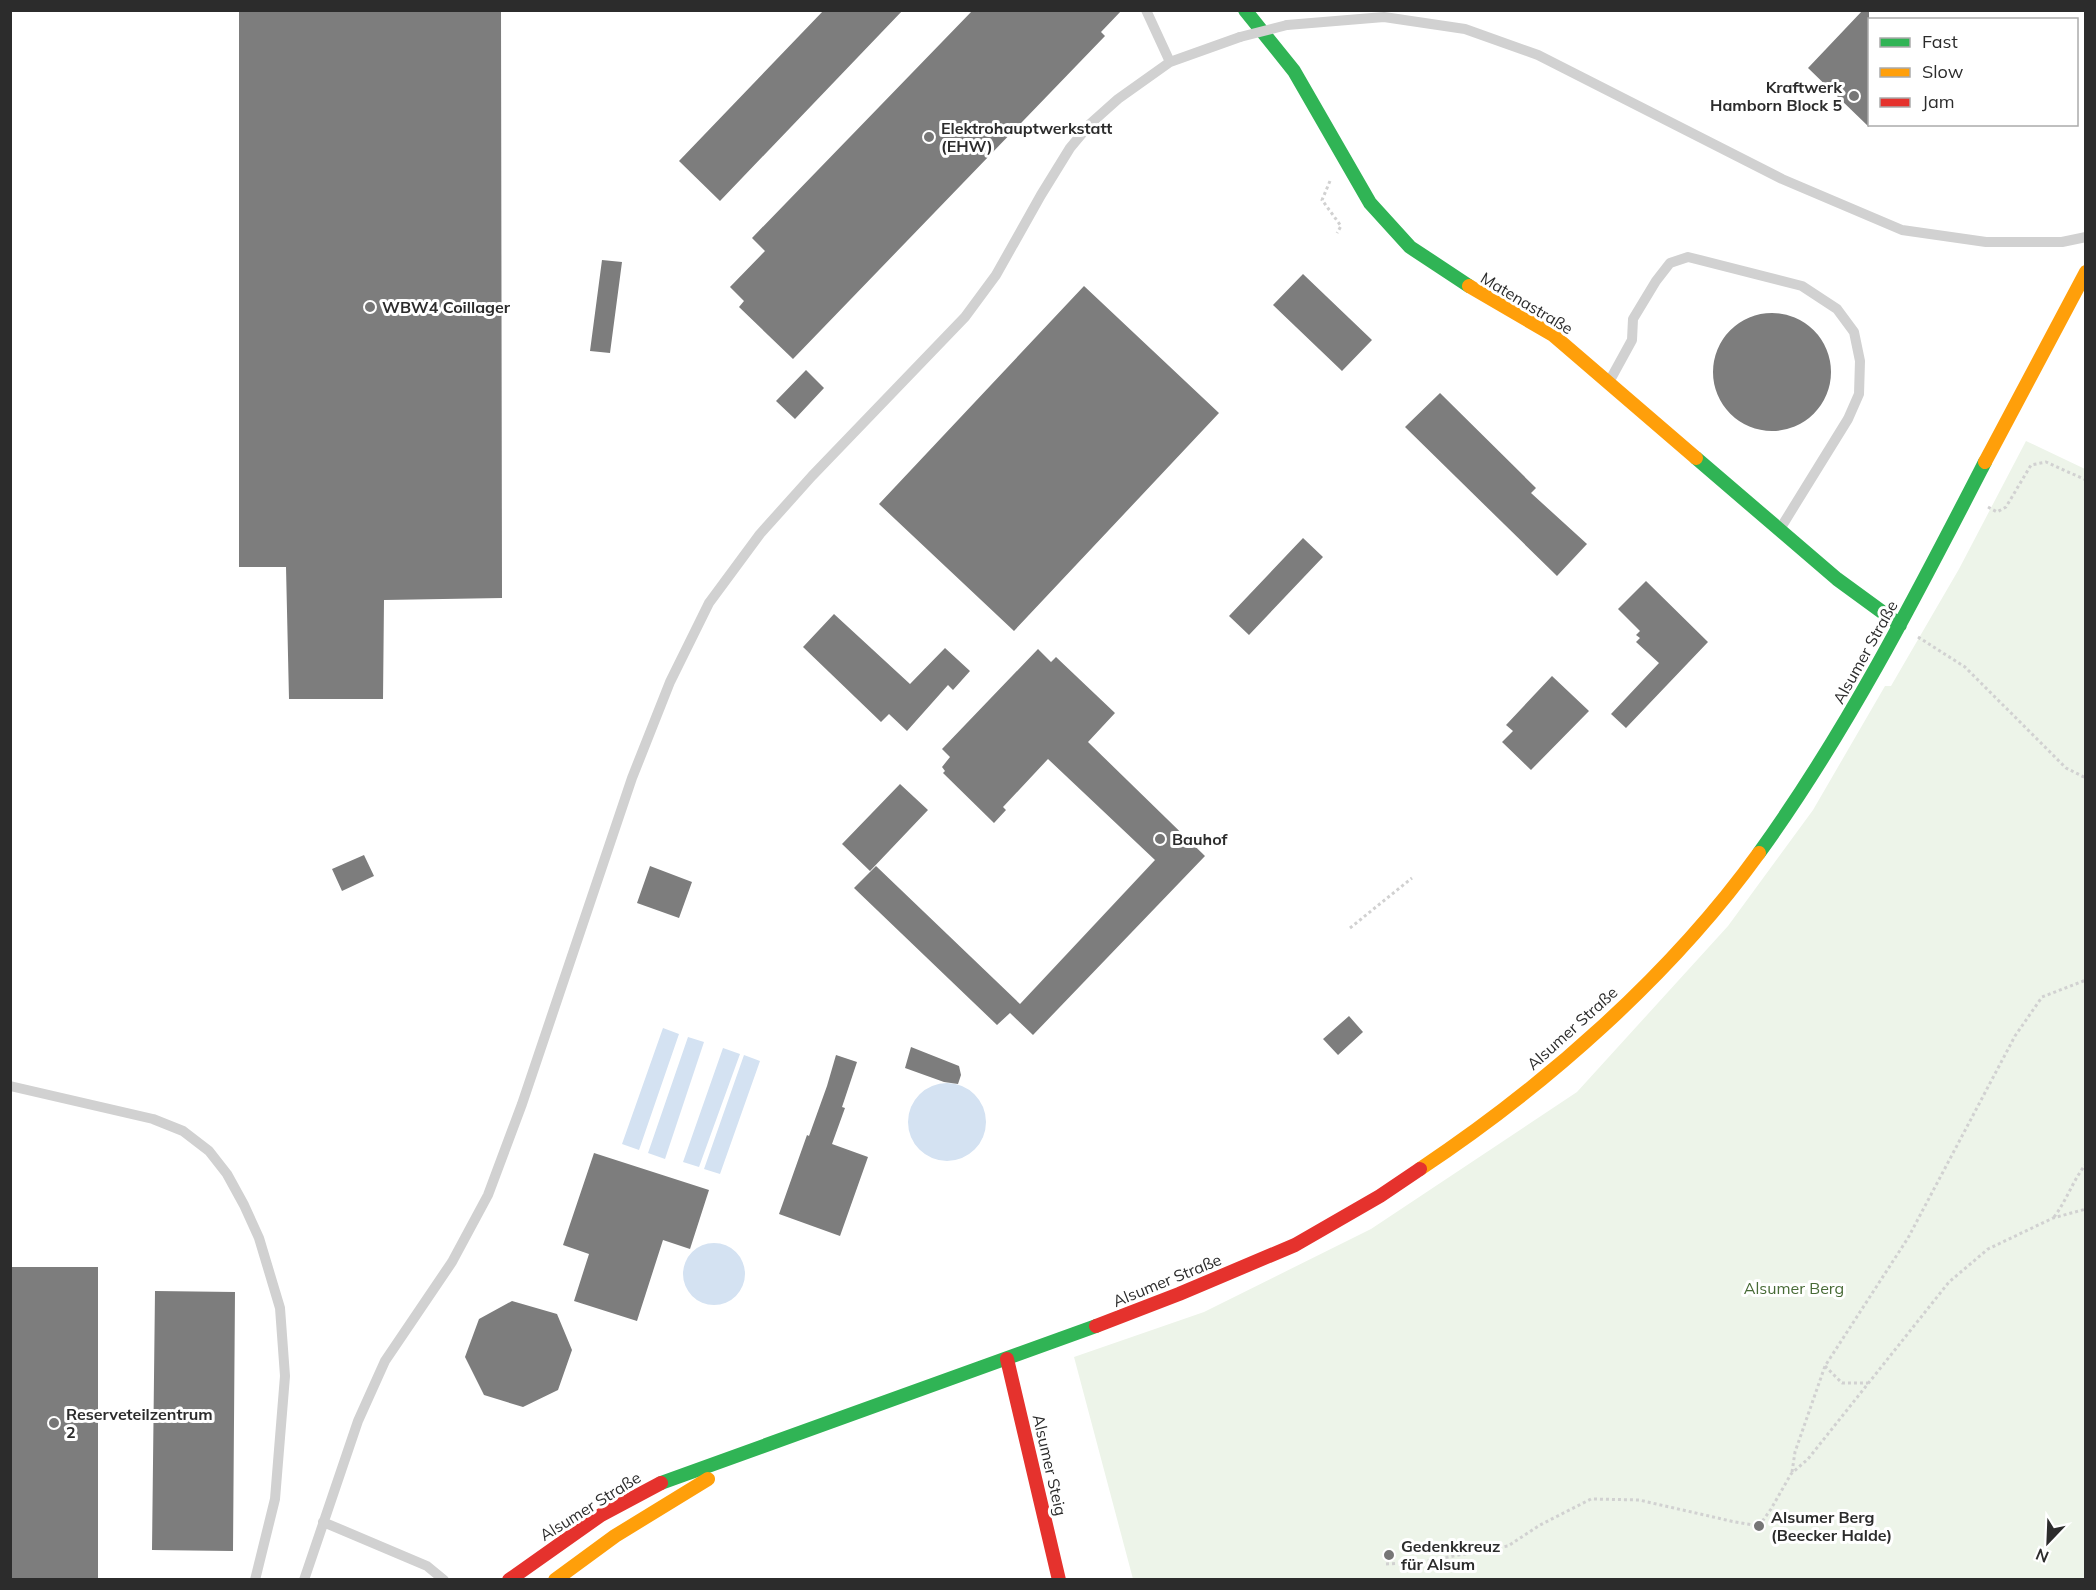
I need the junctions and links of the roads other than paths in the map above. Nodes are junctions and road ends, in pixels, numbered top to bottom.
1 (1146, 10) edge
2 (1245, 10) edge
3 (1170, 62) junction
4 (2085, 237) edge
5 (2085, 272) edge
6 (1609, 382) junction
7 (1779, 530) junction
8 (1900, 625) junction
9 (10, 1086) edge
10 (1007, 1359) junction
11 (761, 1447) junction
12 (323, 1522) junction
13 (255, 1580) edge
14 (304, 1580) edge
15 (444, 1580) edge
16 (509, 1580) edge
17 (555, 1580) edge
18 (1059, 1580) edge

1 - 3 lane
2 - 6 street, Matenastraße
3 - 4 lane, bridge
3 - 12 lane
5 - 8 street, Alsumer Straße
6 - 7 street, Matenastraße
6 - 7 lane
7 - 8 street, Matenastraße
8 - 10 street, Alsumer Straße
9 - 13 lane
10 - 11 street, Alsumer Straße
10 - 18 street, Alsumer Steig
11 - 16 street, Alsumer Straße
11 - 17 street, Alsumer Straße
12 - 14 lane
12 - 15 lane

